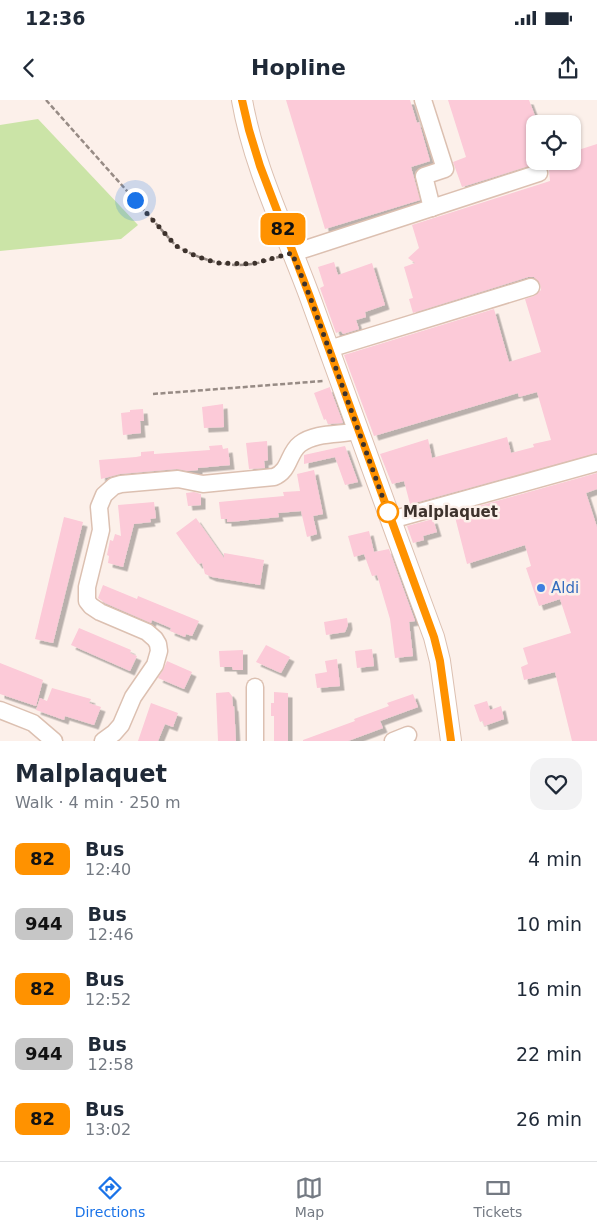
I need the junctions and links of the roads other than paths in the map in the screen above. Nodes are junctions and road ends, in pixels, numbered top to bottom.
1 (242, 100) edge
2 (423, 100) edge
3 (539, 174) dead end
4 (432, 208) junction
5 (292, 253) junction
6 (531, 287) dead end
7 (329, 348) junction
8 (358, 431) junction
9 (596, 463) edge
10 (391, 520) junction
11 (255, 687) dead end
12 (0, 710) edge
13 (54, 741) edge
14 (103, 741) edge
15 (255, 741) edge
16 (451, 741) edge

1 - 5 main road
2 - 4 street
3 - 4 street
4 - 5 street
5 - 7 main road
6 - 7 street
7 - 8 main road
8 - 10 main road
8 - 14 street
9 - 10 street
10 - 16 main road
11 - 15 street
12 - 13 street

